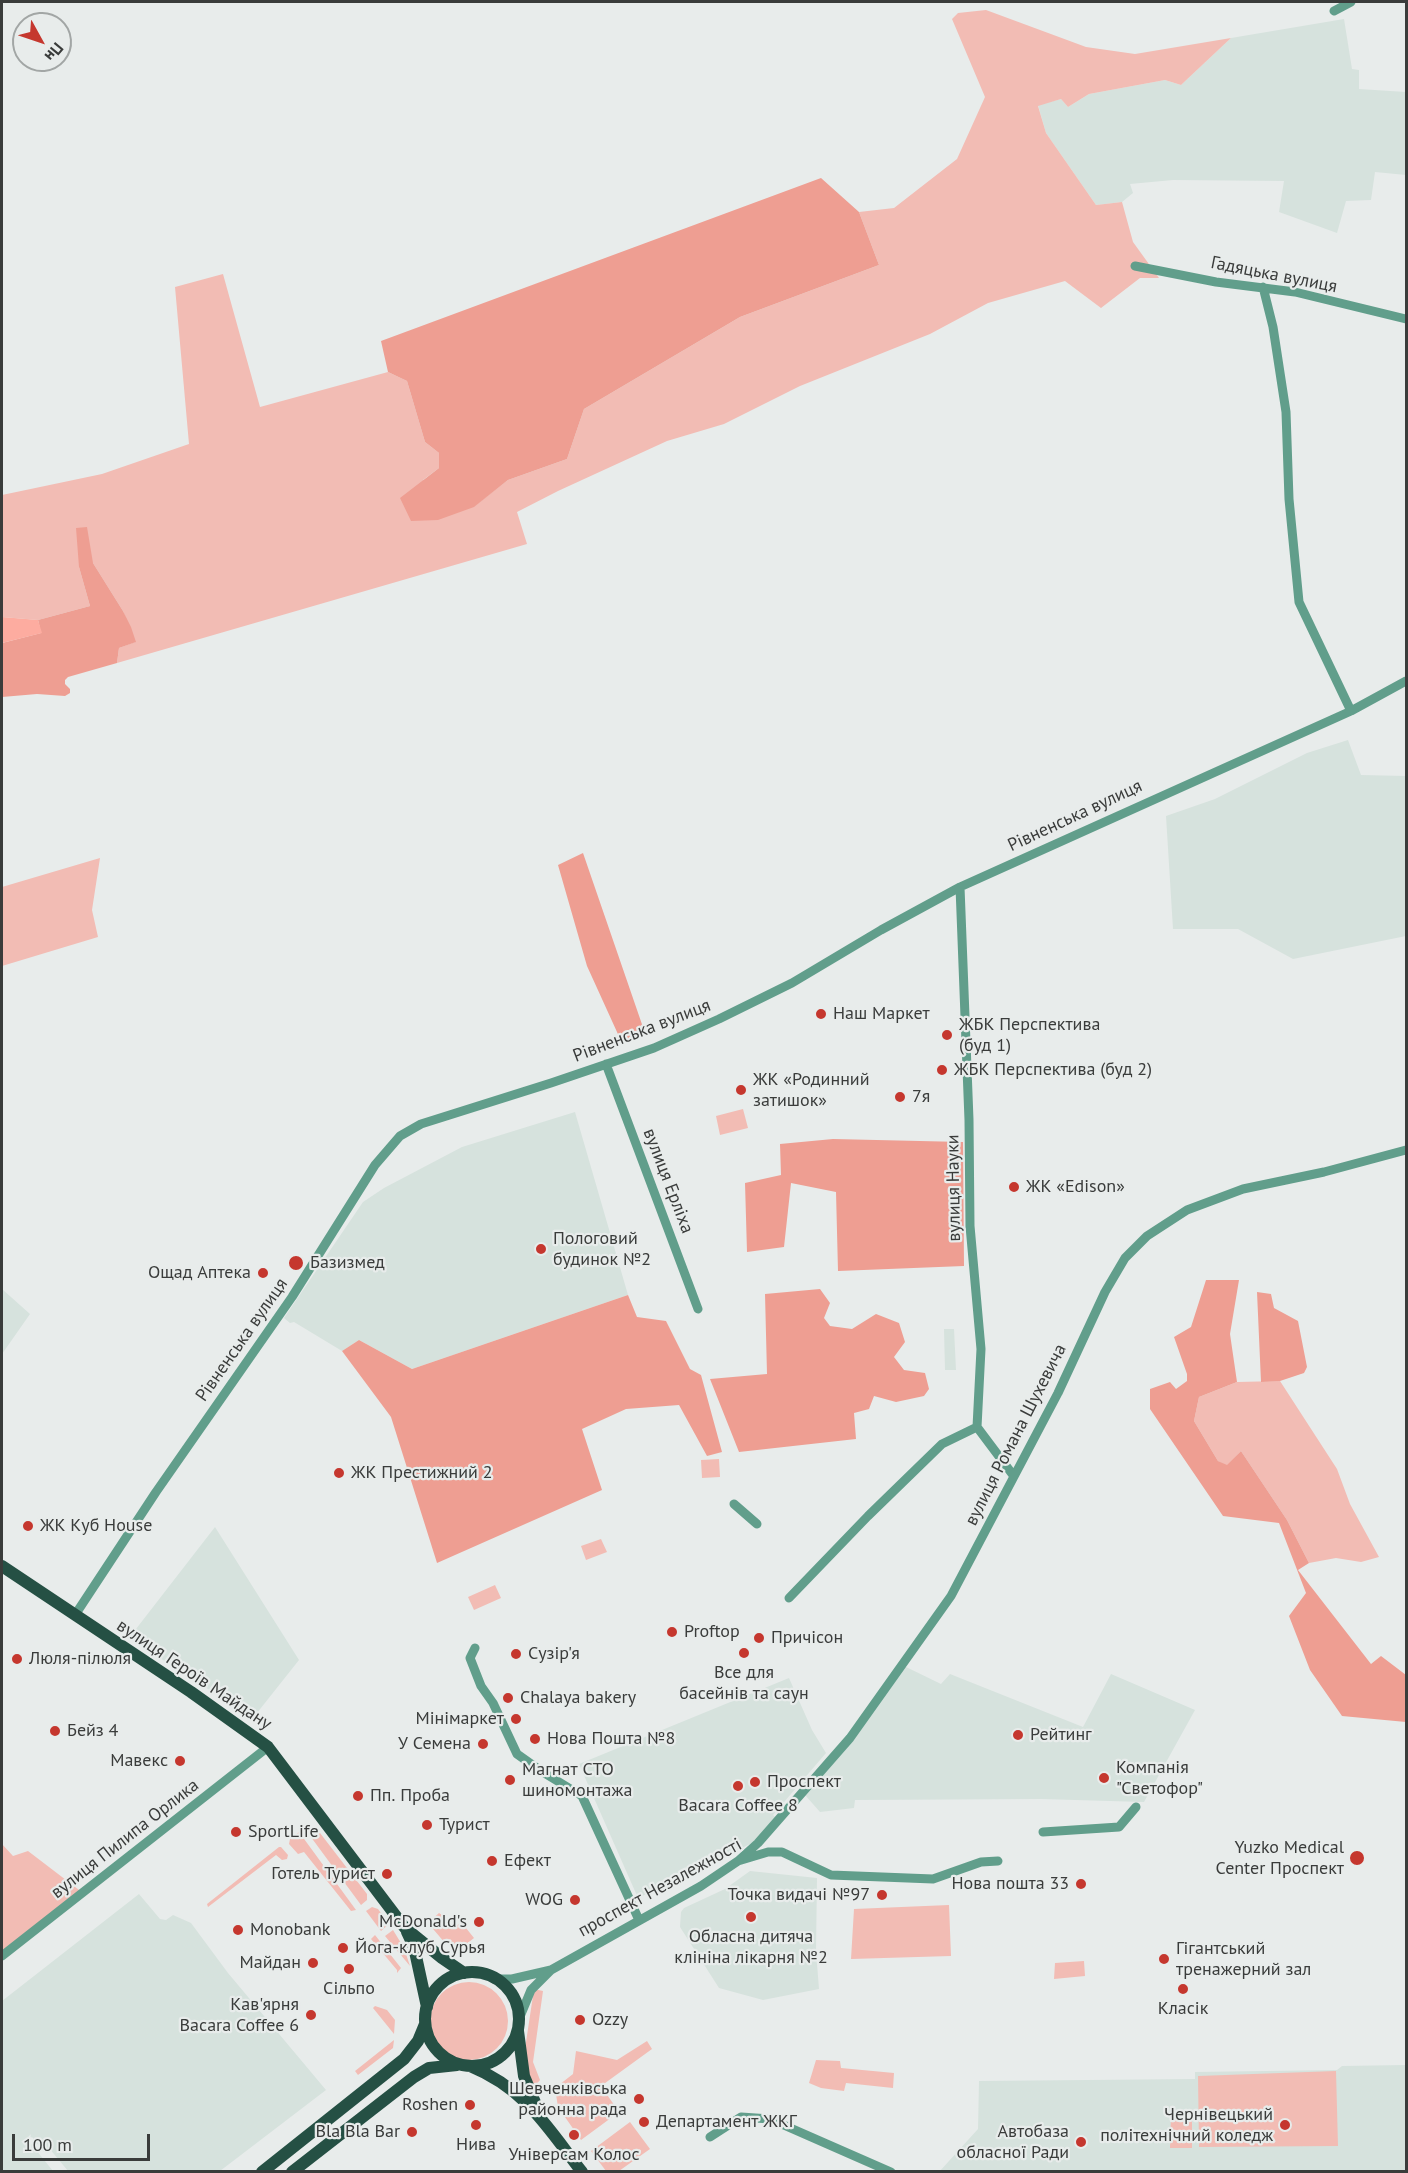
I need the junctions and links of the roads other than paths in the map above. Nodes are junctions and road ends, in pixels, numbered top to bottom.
1 (1351, 2) edge
2 (1334, 11) dead end
3 (1135, 266) dead end
4 (1263, 287) junction
5 (1407, 320) edge
6 (1407, 681) edge
7 (1351, 711) junction
8 (960, 887) junction
9 (606, 1065) junction
10 (1407, 1150) edge
11 (698, 1310) dead end
12 (977, 1427) junction
13 (1013, 1475) junction
14 (734, 1504) dead end
15 (757, 1524) dead end
16 (2, 1566) edge
17 (789, 1598) dead end
18 (75, 1615) junction
19 (475, 1648) dead end
20 (268, 1747) junction
21 (1136, 1807) dead end
22 (1043, 1832) dead end
23 (738, 1861) junction
24 (998, 1861) dead end
25 (639, 1920) junction
26 (405, 1928) junction
27 (2, 1956) edge
28 (551, 1970) junction
29 (464, 1973) junction
30 (494, 1979) junction
31 (427, 2007) junction
32 (425, 2024) junction
33 (518, 2024) junction
34 (465, 2065) junction
35 (540, 2116) junction
36 (710, 2137) dead end
37 (262, 2172) edge
38 (292, 2172) edge
39 (582, 2172) edge
40 (891, 2172) edge

1 - 2 street
3 - 4 street, Гадяцька вулиця
4 - 5 street, Гадяцька вулиця
4 - 7 street
6 - 7 street, Рівненська вулиця
7 - 8 street, Рівненська вулиця
8 - 9 street, Рівненська вулиця
8 - 12 street, вулиця Науки
9 - 11 street, вулиця Ерліха
9 - 18 street, Рівненська вулиця
10 - 13 street, вулиця Романа Шухевича
12 - 13 street
12 - 17 street
13 - 23 street, вулиця Романа Шухевича
14 - 15 street
16 - 18 main road, вулиця Героїв Майдану
18 - 20 main road, вулиця Героїв Майдану
19 - 25 street
20 - 26 main road, вулиця Героїв Майдану
20 - 27 street, вулиця Пилипа Орлика
21 - 22 street
23 - 24 street, проспект Незалежності
23 - 25 street, проспект Незалежності
25 - 28 street, проспект Незалежності
26 - 29 main road
26 - 31 main road
28 - 30 street
28 - 33 street
29 - 30 main road
29 - 31 main road
30 - 33 main road
31 - 32 main road
32 - 34 main road
32 - 37 main road
33 - 34 main road
33 - 35 main road
34 - 35 main road
34 - 38 main road
35 - 39 main road
36 - 40 street

